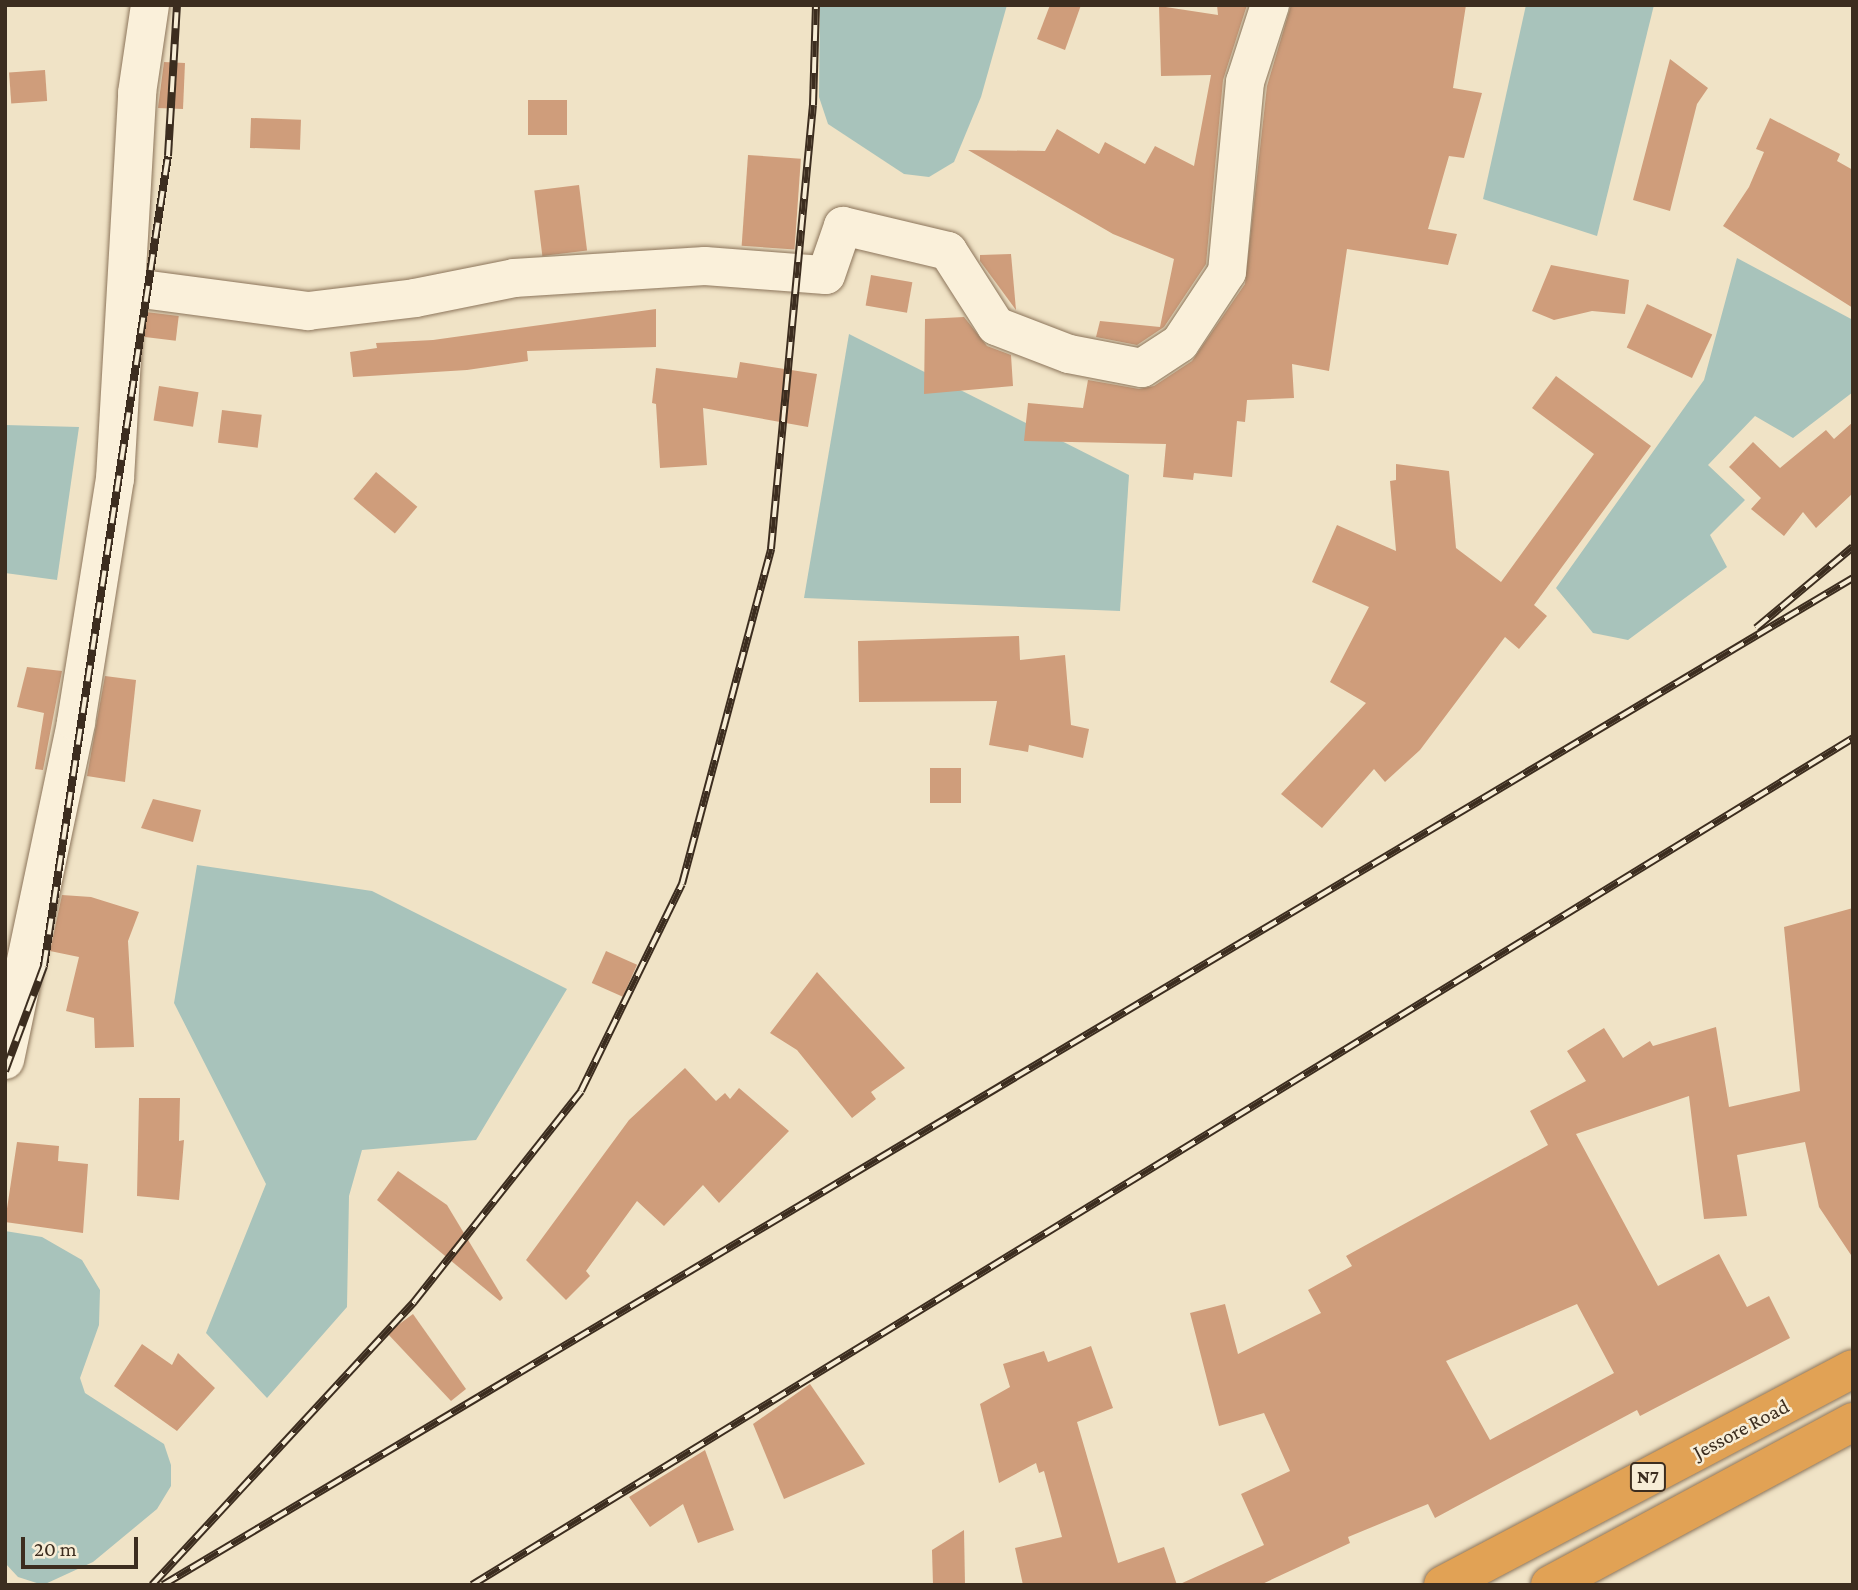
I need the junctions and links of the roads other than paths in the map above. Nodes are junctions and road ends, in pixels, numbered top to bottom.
1 (150, 5) edge
2 (1270, 5) edge
3 (127, 287) junction
4 (5, 1060) edge
5 (1853, 1369) edge
6 (1853, 1422) edge
7 (1443, 1585) edge
8 (1550, 1585) edge

1 - 3 street
2 - 3 street
3 - 4 street
5 - 7 highway, Jessore Road / N7
6 - 8 highway, N7

